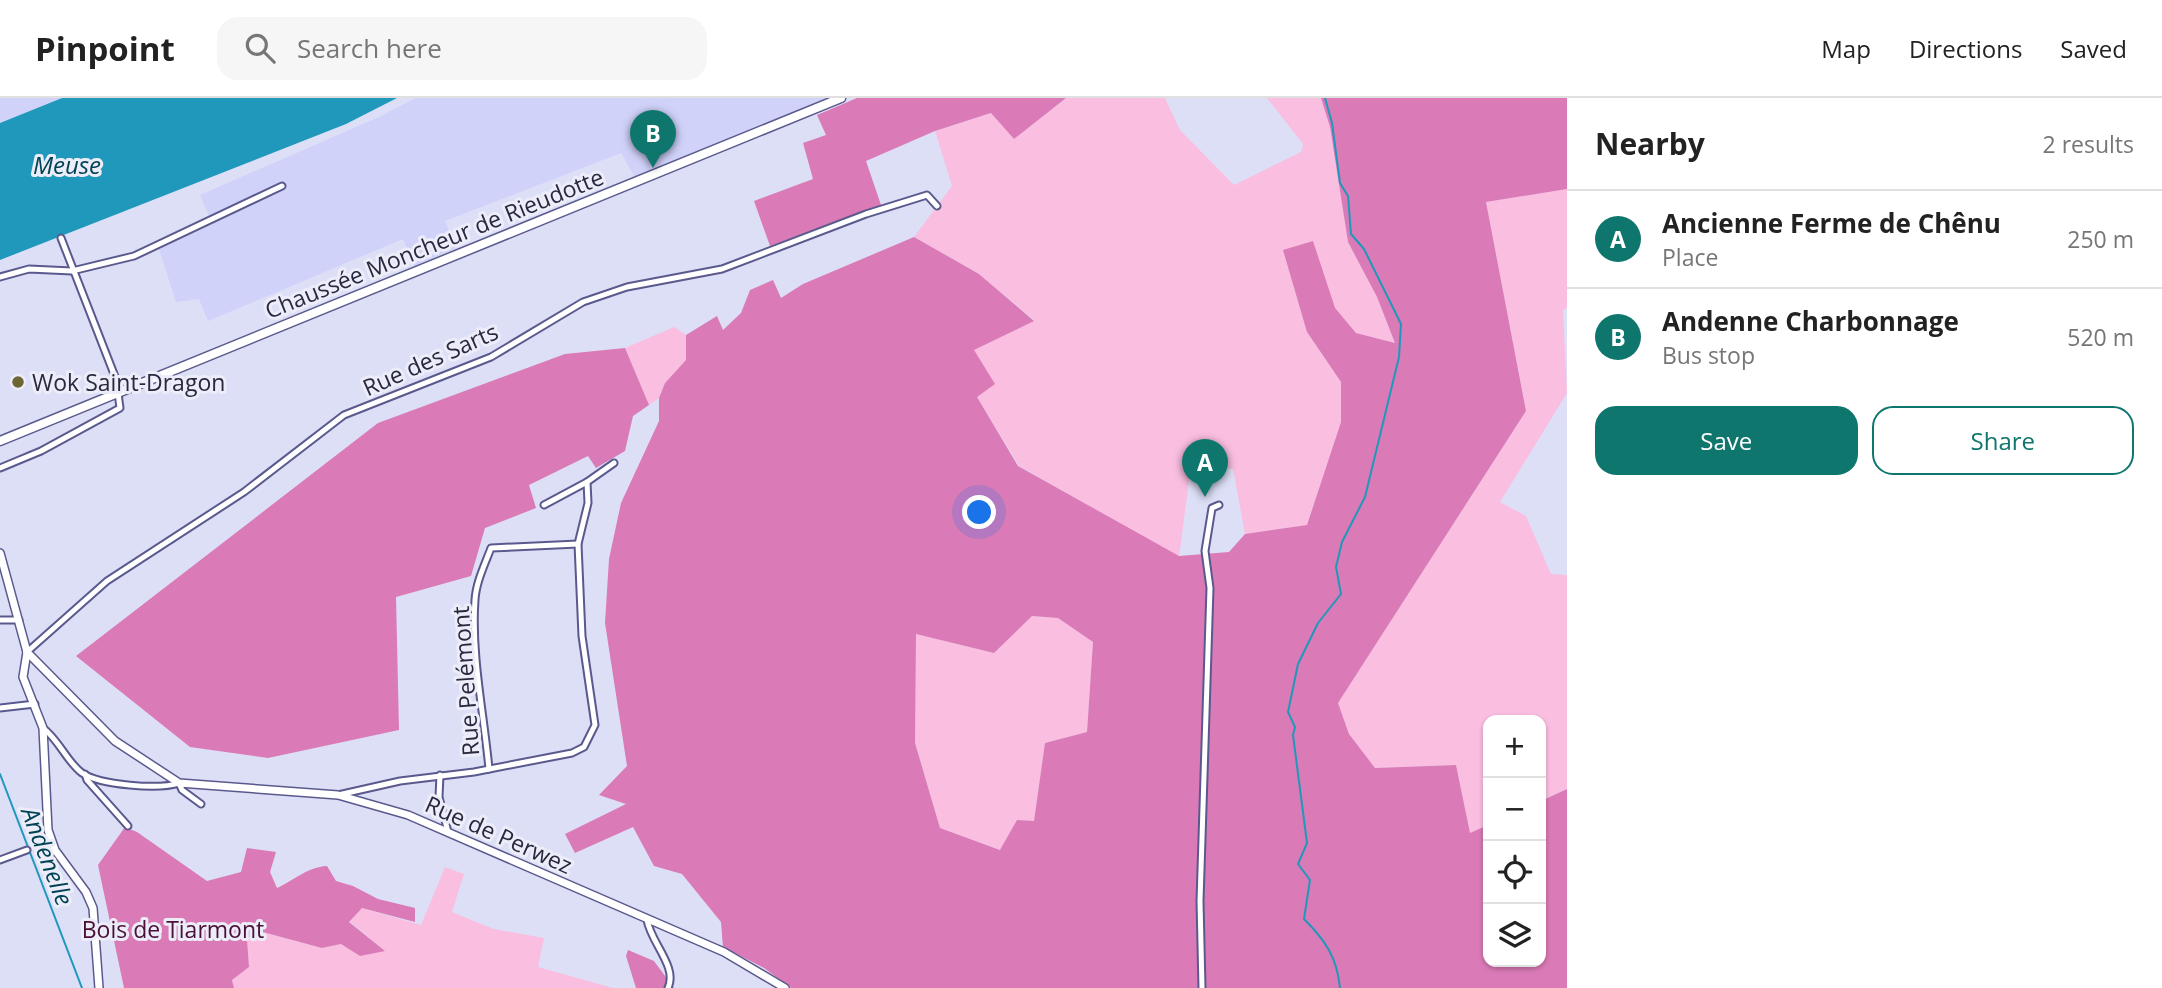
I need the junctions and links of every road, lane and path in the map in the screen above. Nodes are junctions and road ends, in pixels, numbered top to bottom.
1 (841, 98) edge
2 (282, 186) dead end
3 (937, 206) dead end
4 (61, 238) dead end
5 (72, 271) junction
6 (0, 277) edge
7 (119, 393) junction
8 (0, 441) edge
9 (614, 463) dead end
10 (0, 468) edge
11 (587, 482) junction
12 (544, 505) dead end
13 (1219, 505) dead end
14 (578, 544) junction
15 (0, 553) edge
16 (0, 620) edge
17 (19, 620) junction
18 (27, 652) junction
19 (34, 704) junction
20 (0, 708) edge
21 (43, 727) junction
22 (489, 769) junction
23 (85, 774) junction
24 (440, 775) junction
25 (179, 783) junction
26 (338, 795) junction
27 (201, 804) dead end
28 (128, 826) dead end
29 (448, 832) junction
30 (27, 850) dead end
31 (0, 860) edge
32 (647, 920) junction
33 (99, 988) edge
34 (668, 988) edge
35 (785, 988) edge
36 (1202, 988) edge

1 - 7 main road, Chaussée Moncheur de Rieudotte
2 - 5 street
3 - 18 street, Rue des Sarts
4 - 5 street
5 - 6 street
5 - 7 street
7 - 8 main road, Chaussée Moncheur de Rieudotte
7 - 10 street
9 - 11 street
11 - 12 street
11 - 14 street
13 - 36 street
14 - 22 street
14 - 22 street, Rue Pelémont
15 - 17 street
16 - 17 street
17 - 18 street
18 - 19 street
18 - 25 street, Rue de Perwez
19 - 20 street
19 - 21 street
21 - 23 street
21 - 33 street
22 - 24 street, Rue Pelémont
23 - 25 street
23 - 28 street
24 - 26 street, Rue Pelémont
24 - 29 street, Rue Pelémont
25 - 26 street, Rue de Perwez
25 - 27 street, Rue de Perwez
26 - 29 street, Rue de Perwez
29 - 32 street, Rue de Perwez
30 - 31 street
32 - 34 street
32 - 35 street, Rue de Perwez

